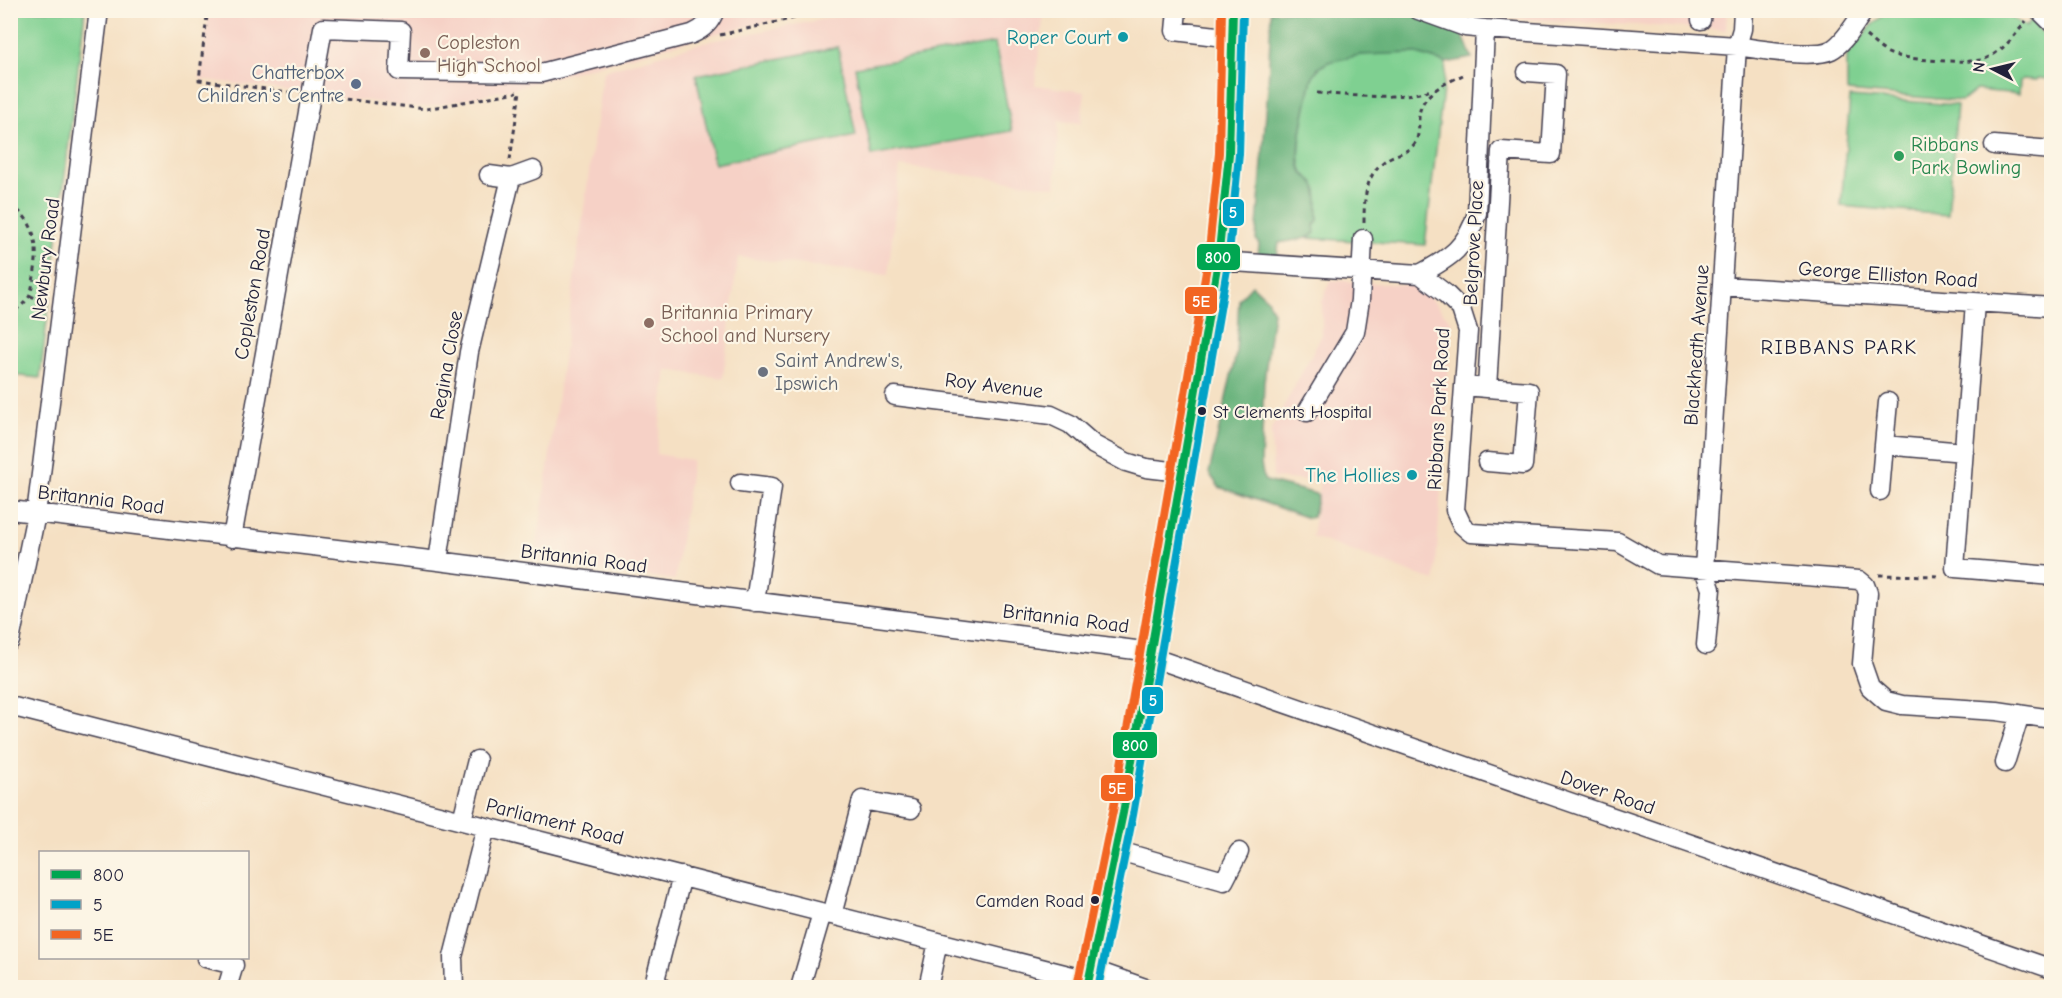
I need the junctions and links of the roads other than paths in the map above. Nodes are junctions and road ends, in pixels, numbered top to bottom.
1 (99, 10) edge
2 (715, 10) edge
3 (1177, 10) edge
4 (1233, 10) edge
5 (1418, 10) edge
6 (1743, 10) edge
7 (1865, 10) edge
8 (2034, 15) edge
9 (2052, 23) edge
10 (1485, 29) junction
11 (1233, 38) junction
12 (1737, 46) junction
13 (1527, 72) dead end
14 (1994, 145) dead end
15 (2052, 150) edge
16 (533, 170) dead end
17 (489, 175) dead end
18 (511, 178) junction
19 (1363, 239) road end
20 (1218, 261) junction
21 (1361, 270) junction
22 (1420, 274) junction
23 (1722, 286) junction
24 (1976, 303) junction
25 (2052, 307) edge
26 (1465, 386) junction
27 (1487, 388) junction
28 (895, 396) dead end
29 (1888, 402) dead end
30 (1307, 412) dead end
31 (1884, 445) junction
32 (1964, 452) junction
33 (1487, 462) dead end
34 (1180, 472) junction
35 (741, 483) dead end
36 (1880, 491) dead end
37 (10, 510) edge
38 (36, 514) junction
39 (232, 538) junction
40 (438, 561) junction
41 (1704, 568) junction
42 (2052, 576) edge
43 (755, 602) junction
44 (10, 641) edge
45 (1706, 645) dead end
46 (1151, 655) junction
47 (10, 706) edge
48 (2020, 714) junction
49 (2052, 719) edge
50 (477, 760) dead end
51 (2005, 763) dead end
52 (911, 809) dead end
53 (462, 820) junction
54 (486, 827) junction
55 (1116, 850) junction
56 (1239, 852) dead end
57 (682, 876) junction
58 (827, 914) junction
59 (938, 942) junction
60 (213, 959) edge
61 (2052, 969) edge
62 (1089, 979) edge
63 (227, 987) edge
64 (454, 987) edge
65 (663, 987) edge
66 (800, 987) edge
67 (928, 987) edge
68 (1145, 987) edge

1 - 38 street, Newbury Road
2 - 39 street, Copleston Road
3 - 11 street
4 - 11 street
5 - 10 street
6 - 12 street, Blackheath Avenue
7 - 12 street
8 - 9 street
10 - 12 street
10 - 22 street
11 - 20 street
12 - 23 street, Blackheath Avenue
13 - 27 street, Belgrove Place
14 - 15 street
16 - 18 street
17 - 18 street
18 - 40 street, Regina Close
19 - 21 street
20 - 21 street
20 - 34 street
21 - 22 street
21 - 30 street
22 - 26 street, Ribbans Park Road
23 - 24 street, George Elliston Road
23 - 41 street, Blackheath Avenue
24 - 25 street, George Elliston Road
24 - 32 street
26 - 27 street
26 - 41 street, Ribbans Park Road
27 - 33 street
28 - 34 street, Roy Avenue
29 - 31 street
31 - 32 street
31 - 36 street
32 - 42 street
34 - 46 street
35 - 43 street
37 - 38 street, Britannia Road
38 - 39 street, Britannia Road
38 - 44 street, Newbury Road
39 - 40 street, Britannia Road
40 - 43 street, Britannia Road
41 - 45 street, Blackheath Avenue
41 - 48 street, Ribbans Park Road
43 - 46 street, Britannia Road
46 - 55 street
46 - 61 street, Dover Road
47 - 53 street, Parliament Road
48 - 49 street
48 - 51 street
50 - 53 street
52 - 58 street
53 - 54 street, Parliament Road
54 - 57 street, Parliament Road
54 - 64 street
55 - 56 street
55 - 62 street
57 - 58 street, Parliament Road
57 - 65 street
58 - 59 street, Parliament Road
58 - 66 street
59 - 62 street, Parliament Road
59 - 67 street
60 - 63 street
62 - 68 street

